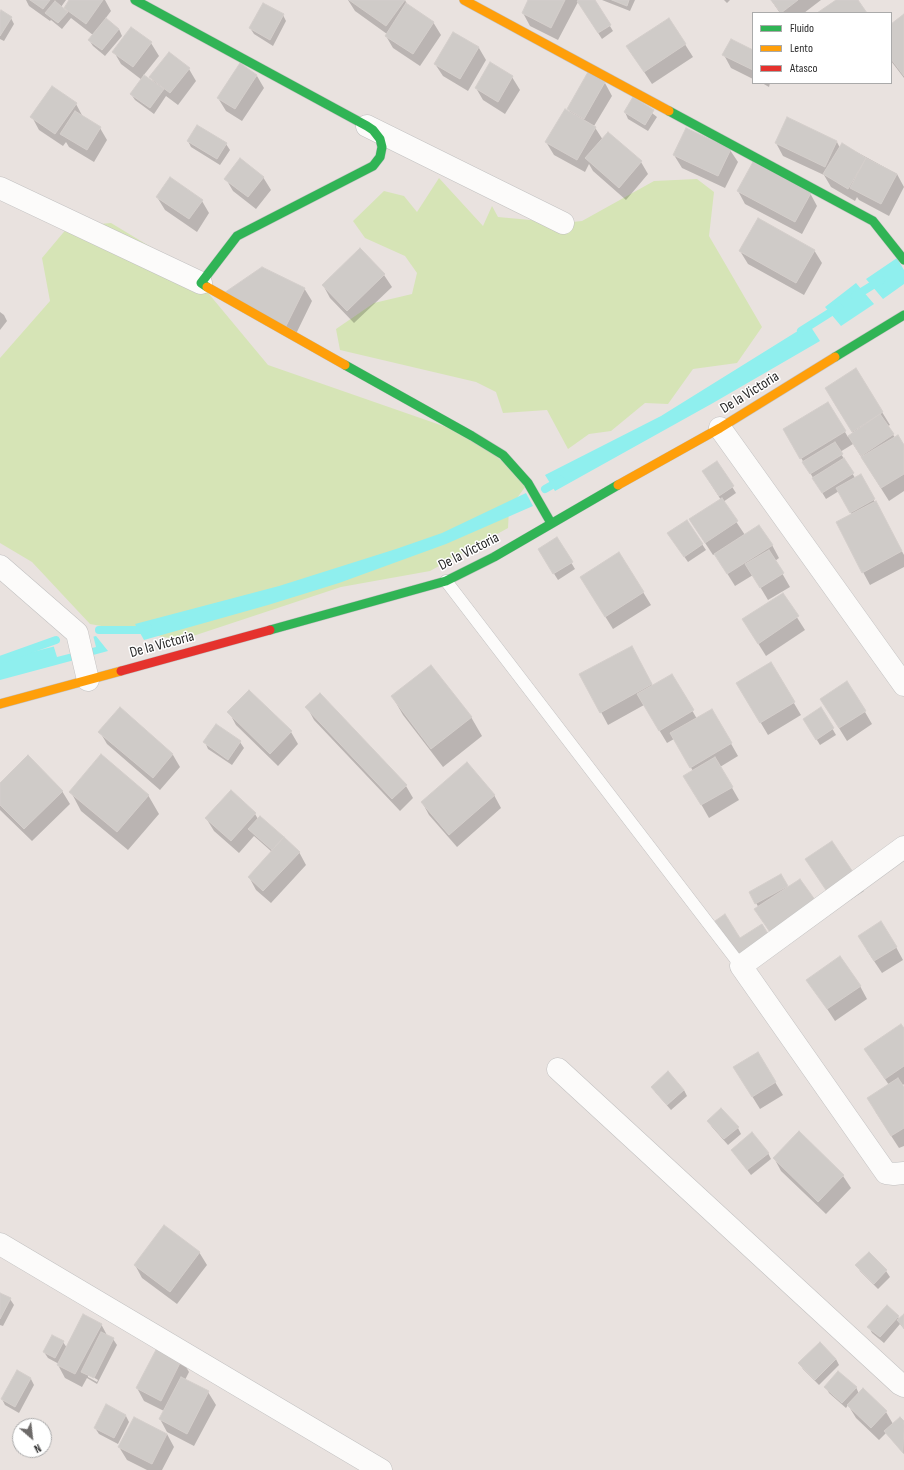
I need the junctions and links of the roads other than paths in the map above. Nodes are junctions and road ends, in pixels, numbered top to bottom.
1 (135, 0) edge
2 (464, 0) edge
3 (367, 126) junction
4 (0, 188) edge
5 (563, 223) dead end
6 (904, 260) edge
7 (202, 284) junction
8 (904, 315) edge
9 (720, 428) junction
10 (552, 522) junction
11 (0, 566) edge
12 (446, 580) junction
13 (88, 680) junction
14 (904, 685) edge
15 (0, 704) edge
16 (904, 847) edge
17 (741, 966) junction
18 (558, 1069) dead end
19 (904, 1173) edge
20 (0, 1244) edge
21 (904, 1386) edge
22 (380, 1470) edge

1 - 3 street
2 - 6 street
3 - 5 street
3 - 7 street
4 - 7 street
7 - 10 street
8 - 9 street, De la Victoria
9 - 10 street, De la Victoria
9 - 14 street
10 - 12 street, De la Victoria
11 - 13 street
12 - 13 street, De la Victoria
12 - 17 lane
13 - 15 street, De la Victoria
16 - 17 street
17 - 19 street
18 - 21 street
20 - 22 street

